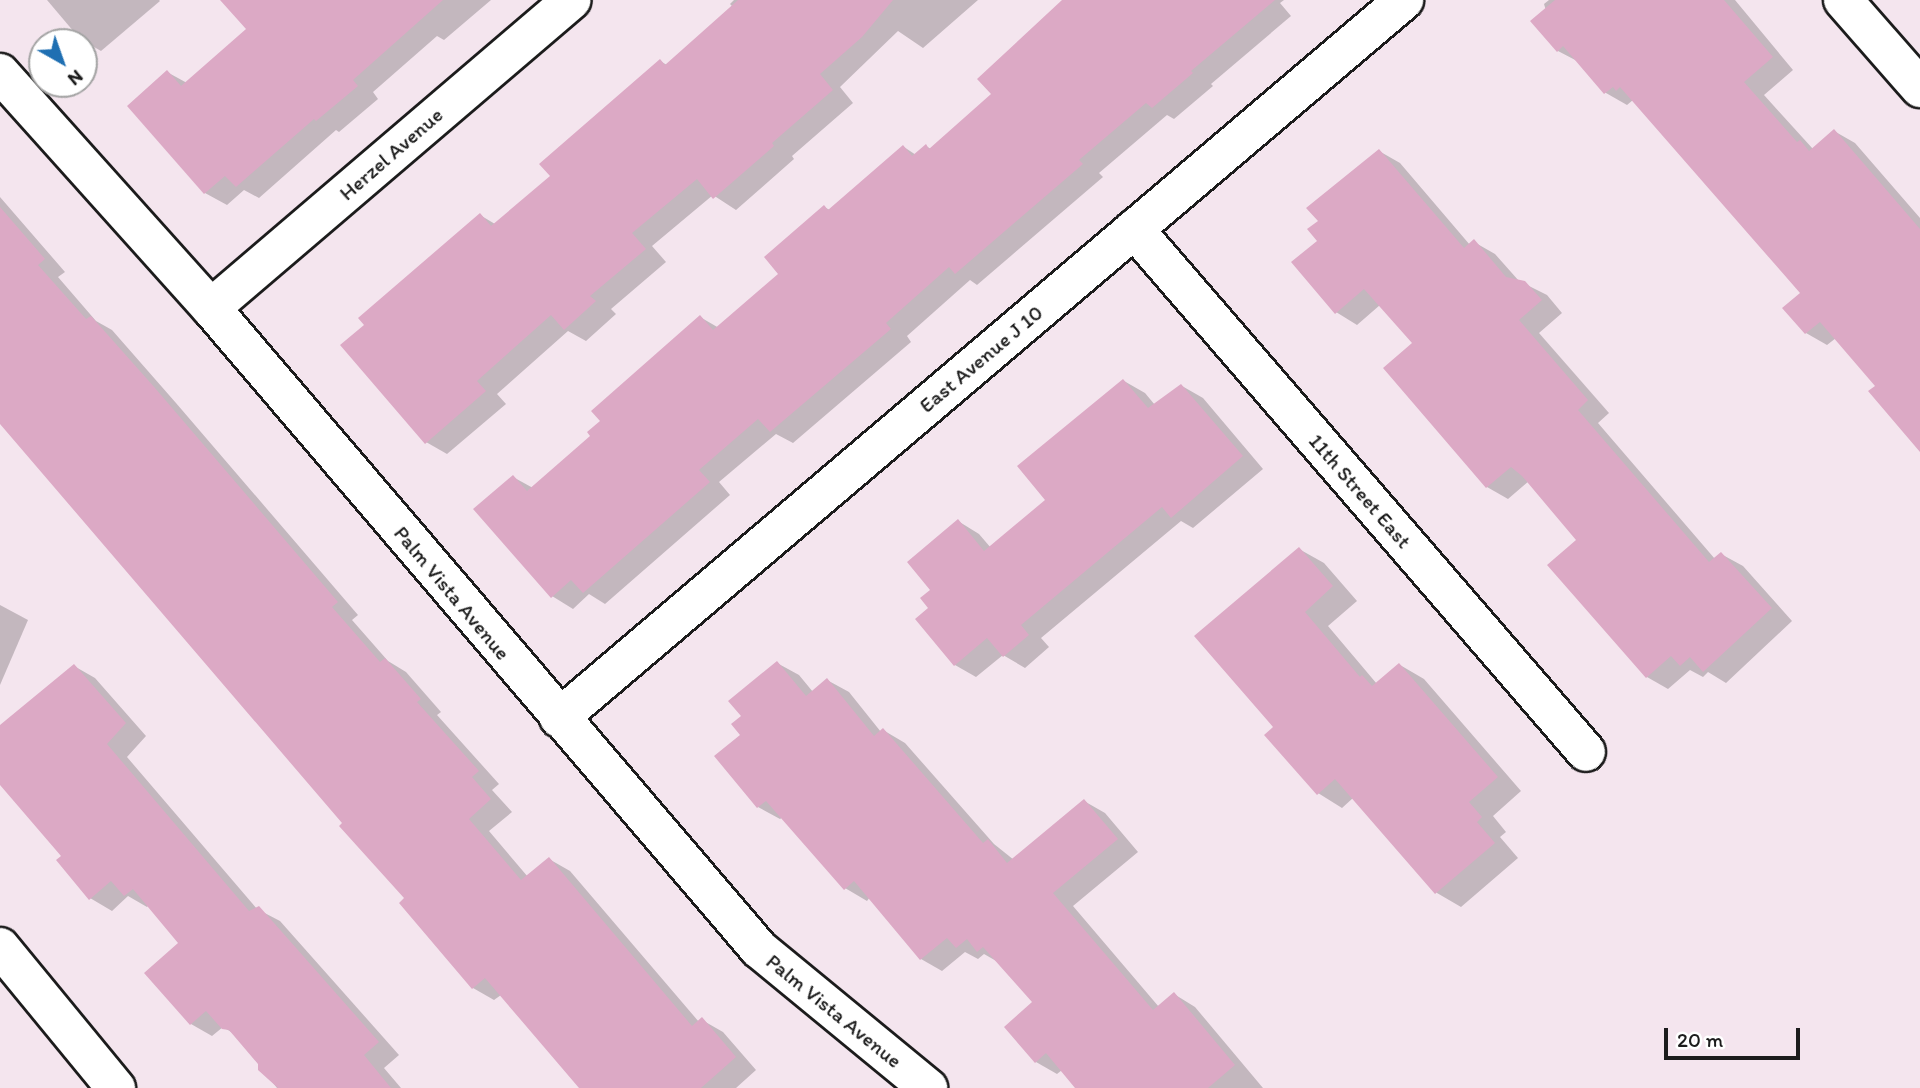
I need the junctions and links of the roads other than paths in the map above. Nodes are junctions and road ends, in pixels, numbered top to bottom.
1 (571, 0) edge
2 (1404, 0) edge
3 (1843, 0) edge
4 (0, 73) edge
5 (1920, 88) edge
6 (1134, 229) junction
7 (211, 308) junction
8 (559, 718) junction
9 (1586, 752) dead end
10 (0, 947) edge
11 (116, 1088) edge
12 (928, 1088) edge

1 - 7 street, Herzel Avenue
2 - 6 street, East Avenue J 10
3 - 5 street
4 - 7 street, Palm Vista Avenue
6 - 8 street, East Avenue J 10
6 - 9 street, 11th Street East
7 - 8 street, Palm Vista Avenue
8 - 12 street, Palm Vista Avenue
10 - 11 street

